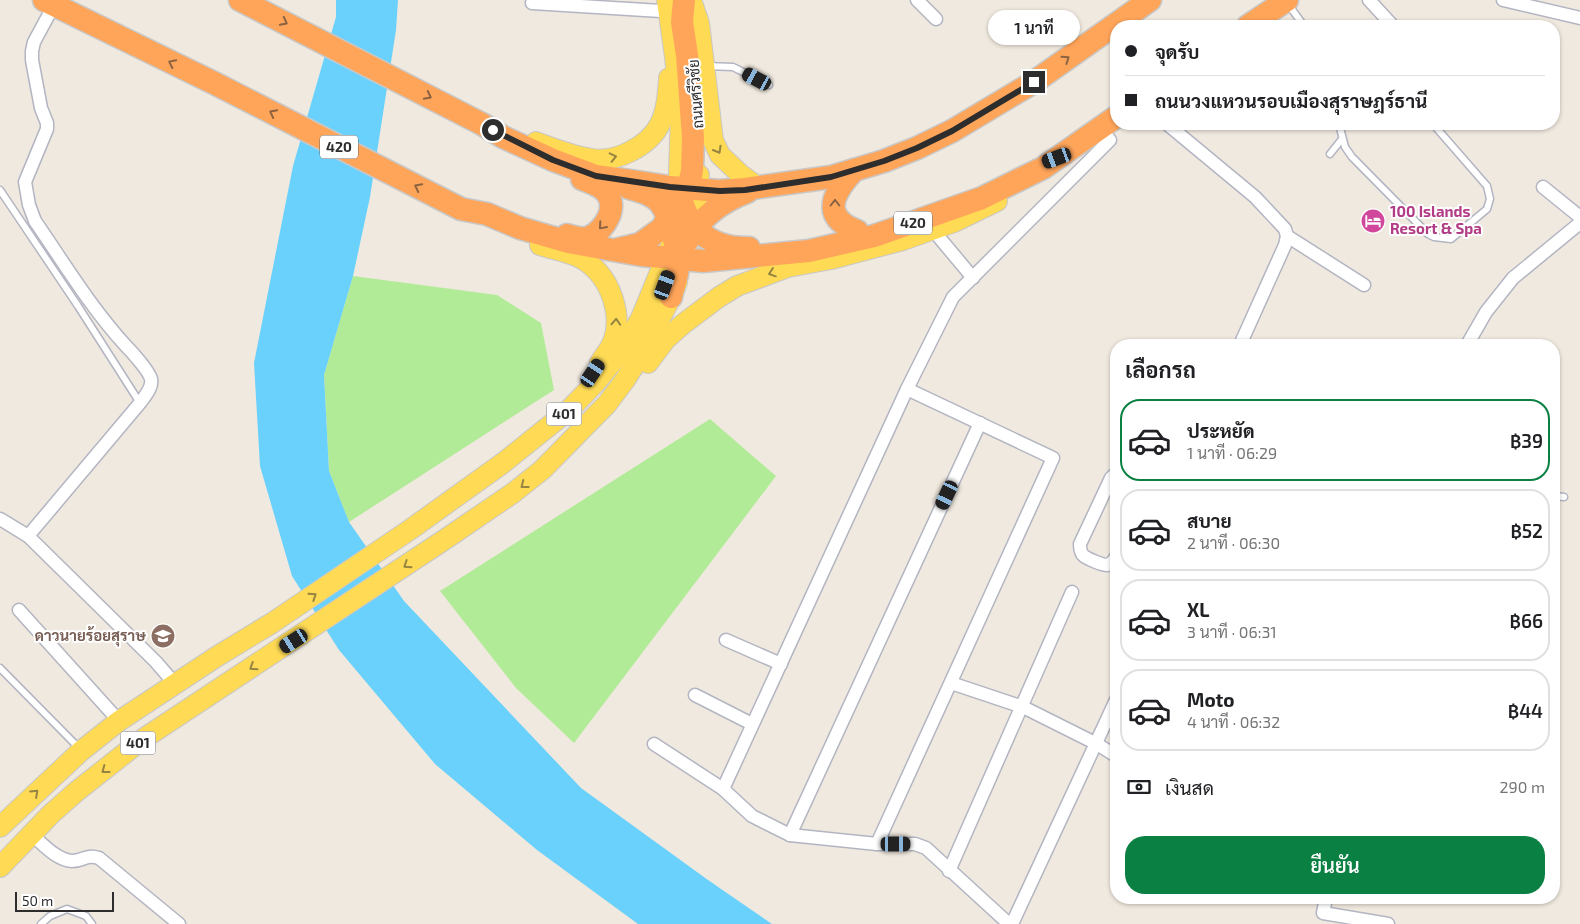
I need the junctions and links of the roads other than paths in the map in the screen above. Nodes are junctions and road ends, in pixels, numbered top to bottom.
1 (240, 0) edge
2 (688, 0) edge
3 (917, 0) edge
4 (1150, 0) edge
5 (1287, 0) edge
6 (1369, 0) edge
7 (1503, 0) edge
8 (49, 2) edge
9 (532, 3) dead end
10 (663, 4) edge
11 (1580, 18) edge
12 (936, 19) dead end
13 (1122, 20) edge
14 (1257, 20) edge
15 (1300, 20) edge
16 (1387, 20) edge
17 (1110, 28) edge
18 (705, 66) junction
19 (769, 86) dead end
20 (1108, 122) edge
21 (482, 124) junction
22 (1174, 130) edge
23 (1340, 130) edge
24 (1438, 130) edge
25 (1342, 139) junction
26 (1330, 154) dead end
27 (1057, 158) junction
28 (854, 170) junction
29 (581, 178) junction
30 (759, 188) junction
31 (1543, 188) dead end
32 (0, 190) edge
33 (461, 209) junction
34 (1580, 217) edge
35 (1580, 222) edge
36 (679, 224) junction
37 (512, 225) junction
38 (695, 228) junction
39 (932, 230) junction
40 (856, 231) junction
41 (1287, 236) junction
42 (609, 251) junction
43 (973, 278) junction
44 (1364, 285) dead end
45 (671, 297) joint
46 (1243, 339) edge
47 (1470, 339) edge
48 (908, 389) junction
49 (140, 403) junction
50 (980, 423) junction
51 (542, 470) junction
52 (1110, 480) edge
53 (457, 496) junction
54 (1560, 497) edge
55 (1564, 497) dead end
56 (0, 519) edge
57 (28, 536) junction
58 (1110, 564) edge
59 (1072, 592) dead end
60 (19, 610) dead end
61 (726, 640) dead end
62 (781, 664) junction
63 (0, 668) edge
64 (950, 683) junction
65 (175, 684) junction
66 (695, 696) dead end
67 (1023, 707) junction
68 (1110, 714) edge
69 (119, 721) junction
70 (752, 724) junction
71 (654, 744) dead end
72 (1097, 744) junction
73 (81, 751) junction
74 (1110, 752) edge
75 (723, 789) junction
76 (0, 827) edge
77 (31, 834) junction
78 (790, 835) junction
79 (877, 844) junction
80 (0, 867) edge
81 (949, 871) junction
82 (1325, 904) edge
83 (1322, 918) edge
84 (41, 924) edge
85 (92, 924) edge
86 (179, 924) edge
87 (1011, 924) edge
88 (1388, 924) edge

1 -> 21 highway, 420
2 - 18 main road
2 - 36 highway
3 - 12 street
13 -> 4 highway, 420
5 - 14 highway
5 - 15 lane
6 - 16 street
7 - 11 street
33 -> 8 highway, 420
8 - 49 street
9 - 10 street
21 -> 10 main road
10 - 36 main road, ถนนศรีวิชัย / 401
28 -> 17 highway, 420
18 - 19 lane
18 -> 30 main road
20 - 27 highway, 420
20 - 43 street
21 - 29 highway
21 - 36 highway, 420
22 - 41 street
23 - 25 lane
24 - 25 lane
25 - 26 lane
27 - 36 highway, 420
27 - 39 main road
27 - 40 highway
28 - 30 highway, 420
40 -> 28 highway
29 - 36 highway
29 -> 37 highway
30 - 36 highway, 420
30 - 38 highway
31 - 34 street
32 - 49 lane
33 - 37 highway, 420
53 -> 33 main road
35 - 47 street
36 - 38 highway
36 - 38 highway
36 - 42 highway, 420
36 - 42 highway
36 - 45 highway
36 - 53 main road, 401
37 - 42 highway, 420
38 - 40 highway
39 - 43 street
39 -> 51 main road
41 - 44 street
41 - 46 street
43 - 48 street
45 - 51 main road, 401
48 - 50 street
48 - 62 street
49 - 57 street
50 - 64 street
50 - 78 street
51 -> 77 main road, 401
52 - 58 street
65 -> 53 main road, 401
54 - 55 lane
56 - 57 street
57 - 65 street
59 - 67 street
60 - 69 street
61 - 62 street
62 - 70 street
63 - 73 lane
64 - 67 street
64 - 79 street
65 - 69 main road, 401
66 - 70 street
67 - 72 street
67 - 81 street
68 - 72 street
69 - 73 main road, 401
70 - 75 street
71 - 75 street
72 - 74 street
72 - 87 street
76 -> 73 main road, 401
75 - 78 street
77 - 80 main road, 401
77 - 86 street
78 - 79 street
79 - 81 street
81 - 87 street
82 - 83 street
83 - 88 street
84 - 85 lane

